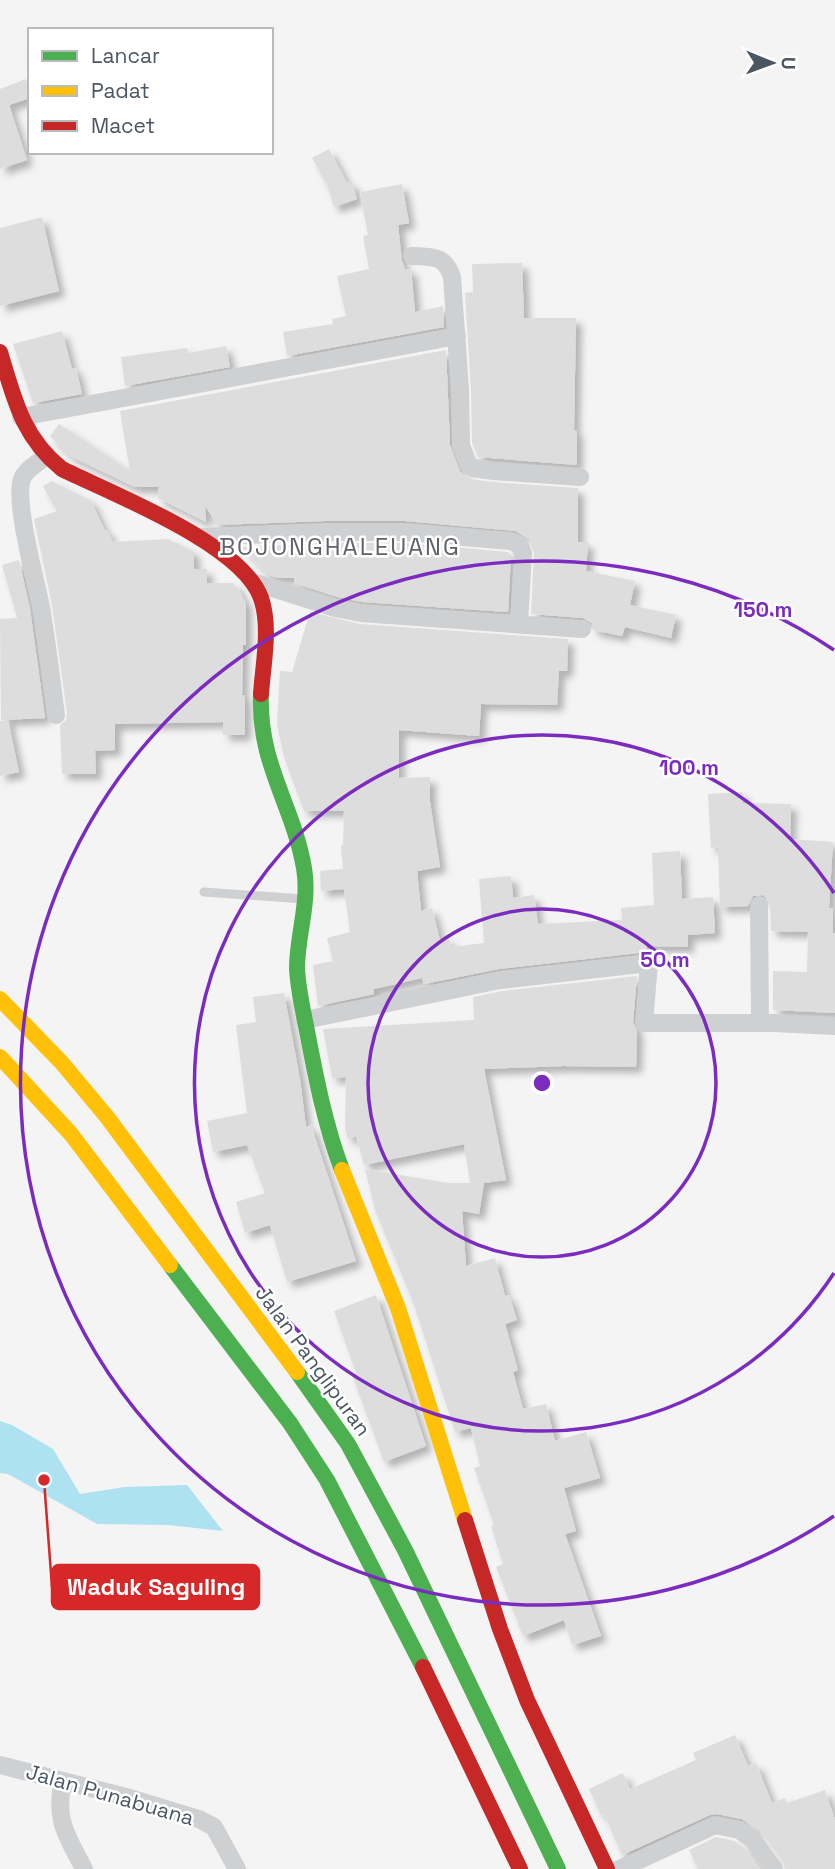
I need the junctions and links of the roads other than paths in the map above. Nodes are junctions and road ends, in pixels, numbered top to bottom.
1 (412, 256) dead end
2 (457, 337) junction
3 (0, 352) edge
4 (21, 417) junction
5 (45, 457) junction
6 (580, 477) dead end
7 (201, 537) junction
8 (253, 582) junction
9 (519, 624) junction
10 (582, 629) dead end
11 (56, 715) dead end
12 (204, 892) dead end
13 (306, 899) junction
14 (760, 905) dead end
15 (0, 999) edge
16 (305, 1020) junction
17 (760, 1023) junction
18 (835, 1026) edge
19 (0, 1057) edge
20 (0, 1765) edge
21 (63, 1781) junction
22 (84, 1869) edge
23 (237, 1869) edge
24 (520, 1869) edge
25 (558, 1869) edge
26 (607, 1869) edge
27 (620, 1869) edge
28 (774, 1869) edge

1 - 2 street
2 - 4 street
2 - 6 street
3 - 4 main road
4 - 5 main road
5 - 7 main road
5 - 11 street
7 - 8 main road
7 - 9 street
8 - 9 street
8 - 13 main road
9 - 10 street
12 - 13 lane
13 - 16 main road
14 - 17 street
15 - 25 main road, Jalan Panglipuran
16 - 17 street
16 - 26 main road
17 - 18 street
19 - 24 main road
20 - 21 street, Jalan Punabuana
21 - 22 street
21 - 23 street, Jalan Punabuana
27 - 28 street

